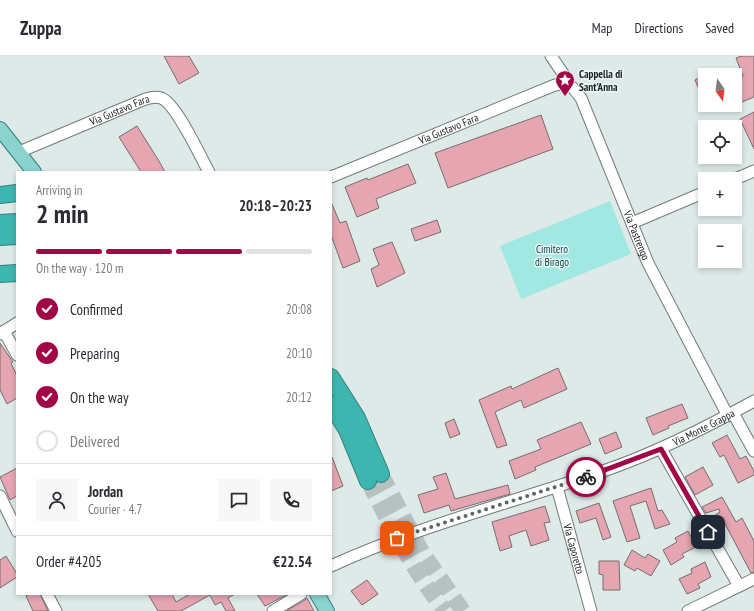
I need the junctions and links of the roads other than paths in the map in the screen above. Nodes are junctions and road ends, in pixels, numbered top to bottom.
1 (550, 56) edge
2 (566, 83) junction
3 (0, 129) edge
4 (19, 152) junction
5 (33, 171) edge
6 (208, 171) edge
7 (754, 171) edge
8 (742, 176) edge
9 (332, 177) edge
10 (16, 193) edge
11 (0, 195) edge
12 (698, 195) edge
13 (16, 222) edge
14 (0, 223) edge
15 (632, 223) junction
16 (16, 236) edge
17 (0, 237) edge
18 (16, 273) edge
19 (0, 274) edge
20 (16, 324) edge
21 (2, 332) edge
22 (16, 353) edge
23 (332, 379) edge
24 (754, 401) edge
25 (332, 406) edge
26 (730, 414) junction
27 (661, 449) junction
28 (754, 451) edge
29 (557, 487) junction
30 (0, 496) edge
31 (16, 529) edge
32 (333, 567) edge
33 (754, 579) edge
34 (739, 586) junction
35 (48, 595) edge
36 (300, 595) edge
37 (317, 595) edge
38 (56, 611) edge
39 (273, 611) edge
40 (327, 611) edge
41 (591, 611) edge
42 (688, 611) edge

1 - 2 street, Via Pastrengo
2 - 9 street, Via Gustavo Fara
2 - 15 street, Via Pastrengo
3 - 4 main road
4 - 5 main road
4 - 6 street, Via Gustavo Fara
7 - 8 street
10 - 11 highway
12 - 15 street
13 - 14 highway
15 - 26 street, Via Pastrengo
16 - 17 highway
18 - 19 highway
20 - 21 street
21 - 22 street
23 - 25 highway
24 - 26 street, Via Monte Grappa
26 - 27 street, Via Monte Grappa
26 - 28 street, Via Pastrengo
27 - 29 street, Via Monte Grappa
27 - 34 street
29 - 32 street, Via Monte Grappa
29 - 41 street, Via Caporetto
30 - 31 street
33 - 34 street
34 - 42 street
35 - 38 street
36 - 39 street
37 - 40 main road

